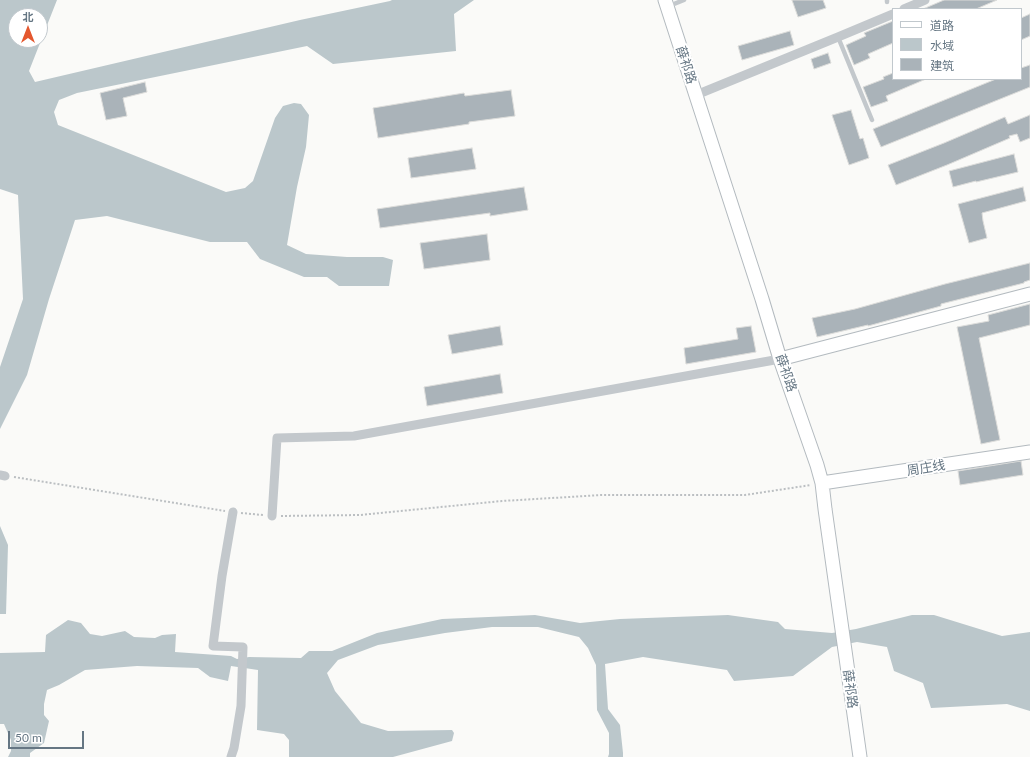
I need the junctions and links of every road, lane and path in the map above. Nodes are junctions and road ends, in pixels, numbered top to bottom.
1 (684, 0) edge
2 (925, 0) edge
3 (666, 3) edge
4 (906, 8) edge
5 (892, 14) edge
6 (838, 37) junction
7 (696, 95) junction
8 (872, 120) dead end
9 (1030, 294) edge
10 (780, 359) junction
11 (1030, 452) edge
12 (2, 476) edge
13 (822, 484) junction
14 (233, 512) junction
15 (272, 516) junction
16 (231, 757) edge
17 (860, 757) edge

1 - 3 lane
2 - 4 street
3 - 7 street, 薛祁路
5 - 6 street
6 - 7 street
6 - 8 lane
7 - 10 street, 薛祁路
9 - 10 street
10 - 13 street, 薛祁路
10 - 15 street
11 - 13 street, 周庄线
12 - 14 path
13 - 15 path
13 - 17 street, 薛祁路
14 - 15 path
14 - 16 street

